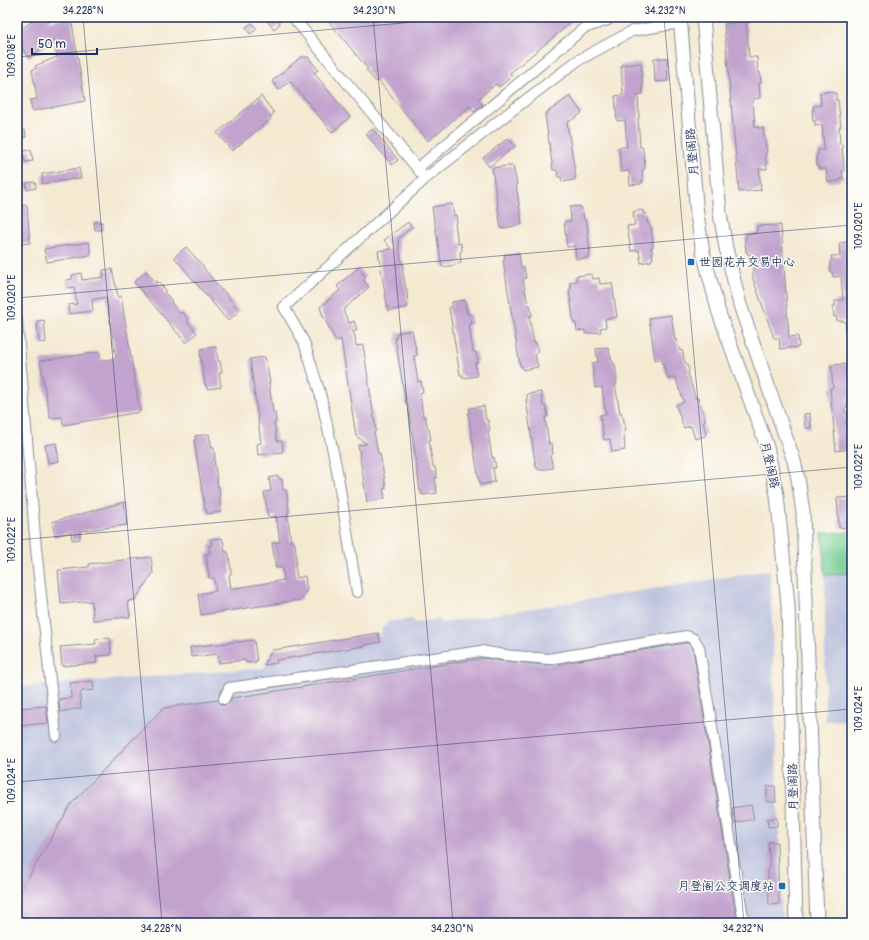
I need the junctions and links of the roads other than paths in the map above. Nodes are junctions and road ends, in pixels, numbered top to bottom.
1 (293, 17) edge
2 (606, 17) edge
3 (703, 17) edge
4 (680, 20) edge
5 (418, 168) junction
6 (426, 178) junction
7 (17, 320) edge
8 (357, 592) dead end
9 (224, 699) dead end
10 (56, 736) dead end
11 (744, 923) edge
12 (796, 923) edge
13 (817, 923) edge

1 - 5 street
2 - 5 street
3 - 13 main road, 月登阁路
4 - 6 street
4 - 12 main road, 月登阁路
5 - 6 street
6 - 8 street
7 - 10 street
9 - 11 street

